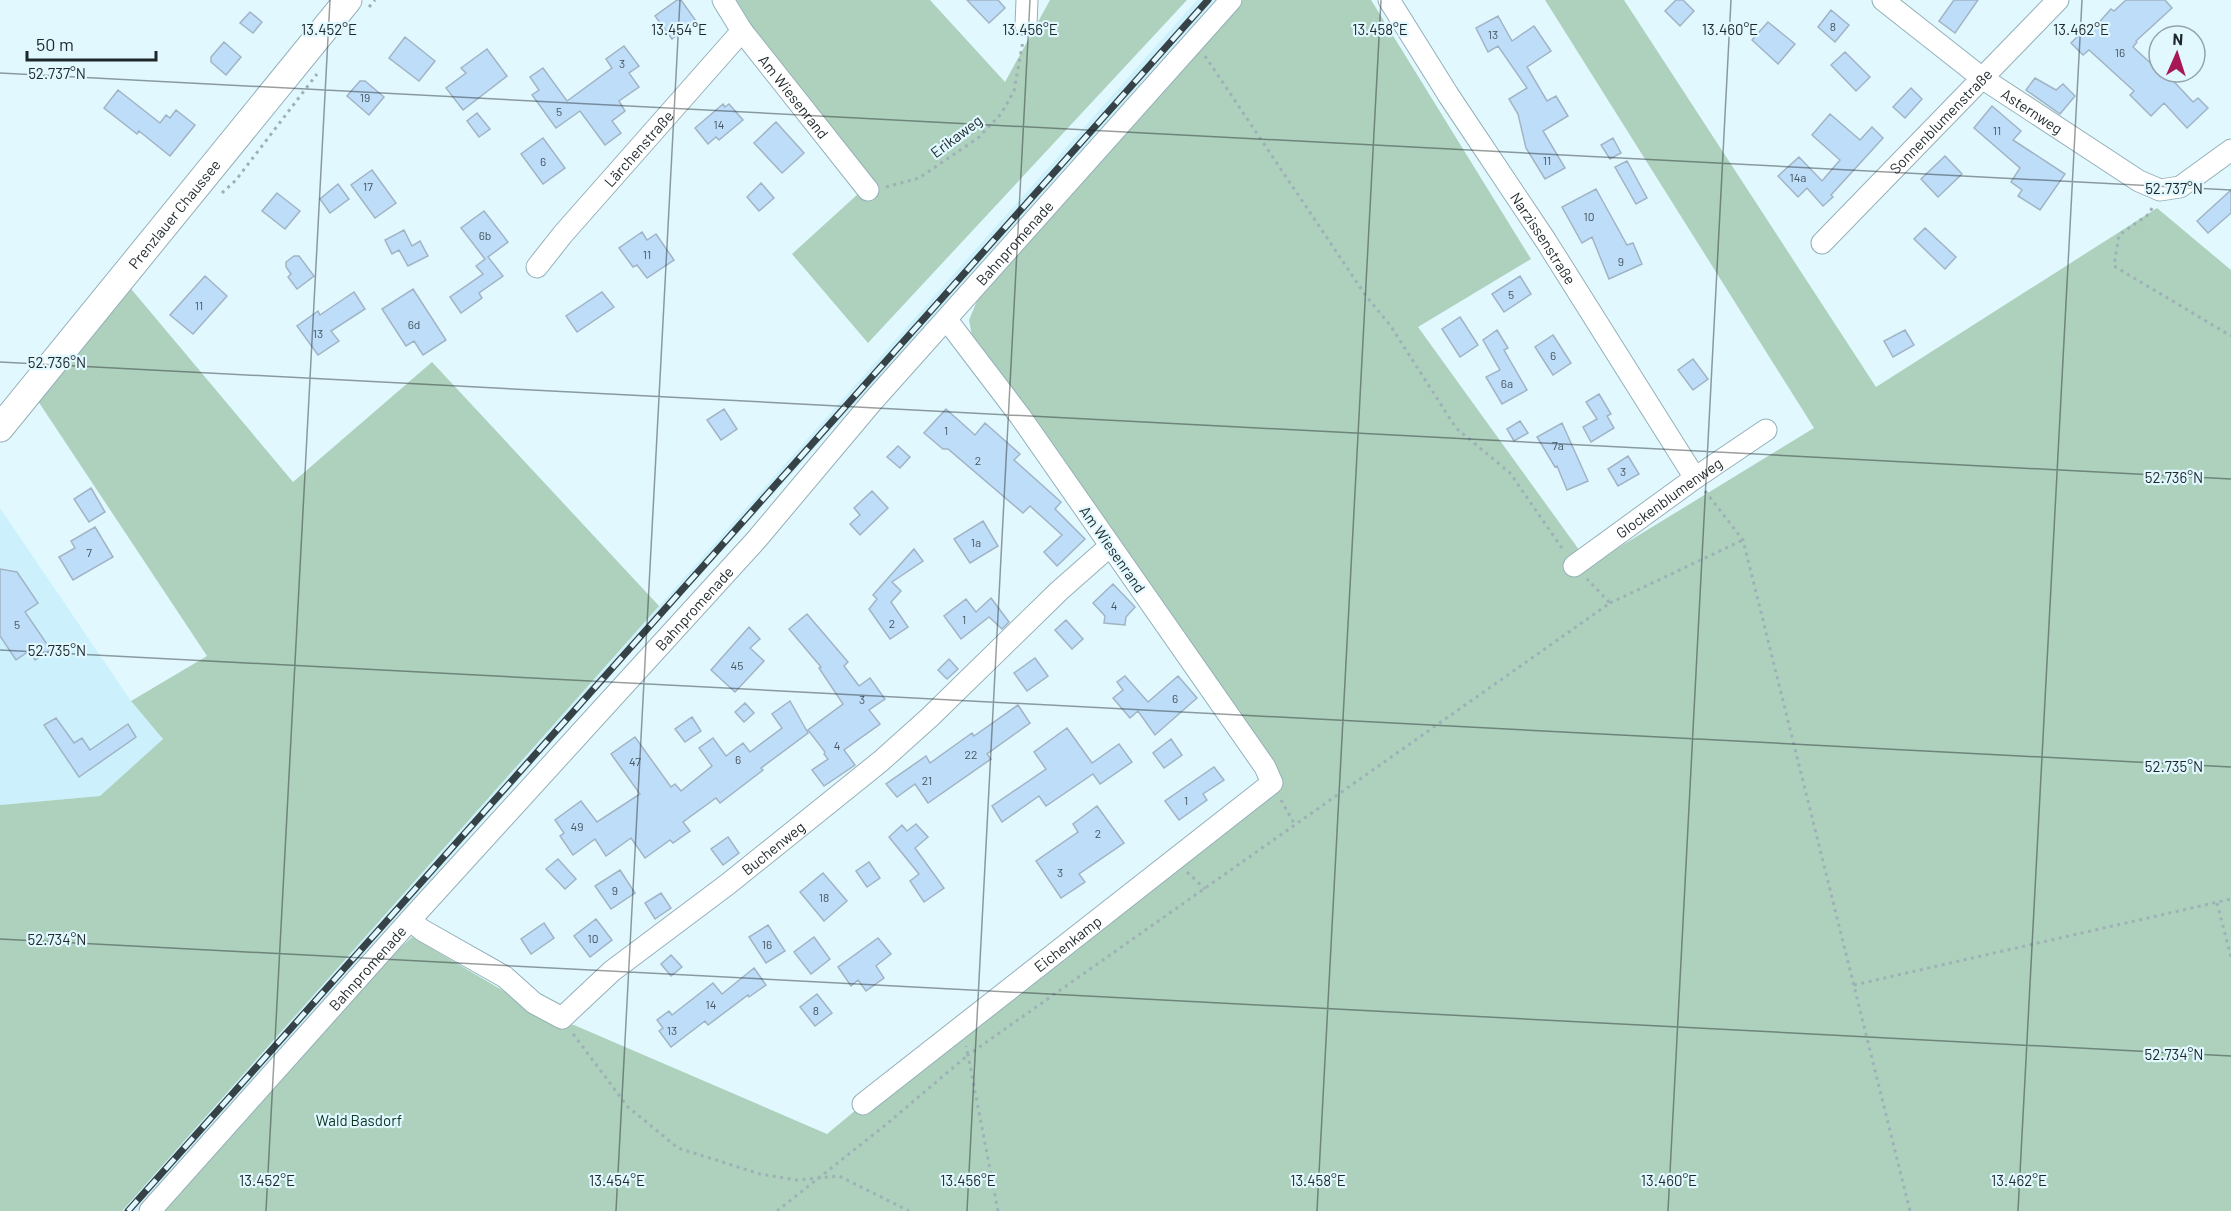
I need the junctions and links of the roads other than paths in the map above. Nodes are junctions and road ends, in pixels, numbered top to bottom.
1 (348, 0) edge
2 (723, 0) edge
3 (1026, 0) edge
4 (1231, 0) edge
5 (1389, 0) edge
6 (1883, 0) edge
7 (2058, 0) edge
8 (1026, 25) road end
9 (742, 31) junction
10 (1982, 78) junction
11 (2231, 150) edge
12 (868, 190) road end
13 (1822, 243) dead end
14 (537, 267) dead end
15 (947, 320) junction
16 (0, 428) edge
17 (1766, 430) dead end
18 (1695, 478) junction
19 (1110, 546) junction
20 (1574, 566) road end
21 (1272, 783) joint
22 (410, 920) junction
23 (863, 1104) dead end
24 (150, 1211) edge

1 - 16 main road, Prenzlauer Chaussee
2 - 9 street, Am Wiesenrand
3 - 8 street
4 - 15 street, Bahnpromenade
5 - 18 street, Narzissenstraße
6 - 10 street, Asternweg
7 - 10 street, Sonnenblumenstraße
9 - 12 street, Am Wiesenrand
9 - 14 street, Lärchenstraße
10 - 11 street, Asternweg
10 - 13 street, Sonnenblumenstraße
15 - 19 street, Am Wiesenrand
15 - 22 street, Bahnpromenade
17 - 18 street, Glockenblumenweg
18 - 20 street, Glockenblumenweg
19 - 21 street, Am Wiesenrand
19 - 22 street, Buchenweg
21 - 23 street, Eichenkamp
22 - 24 street, Bahnpromenade

